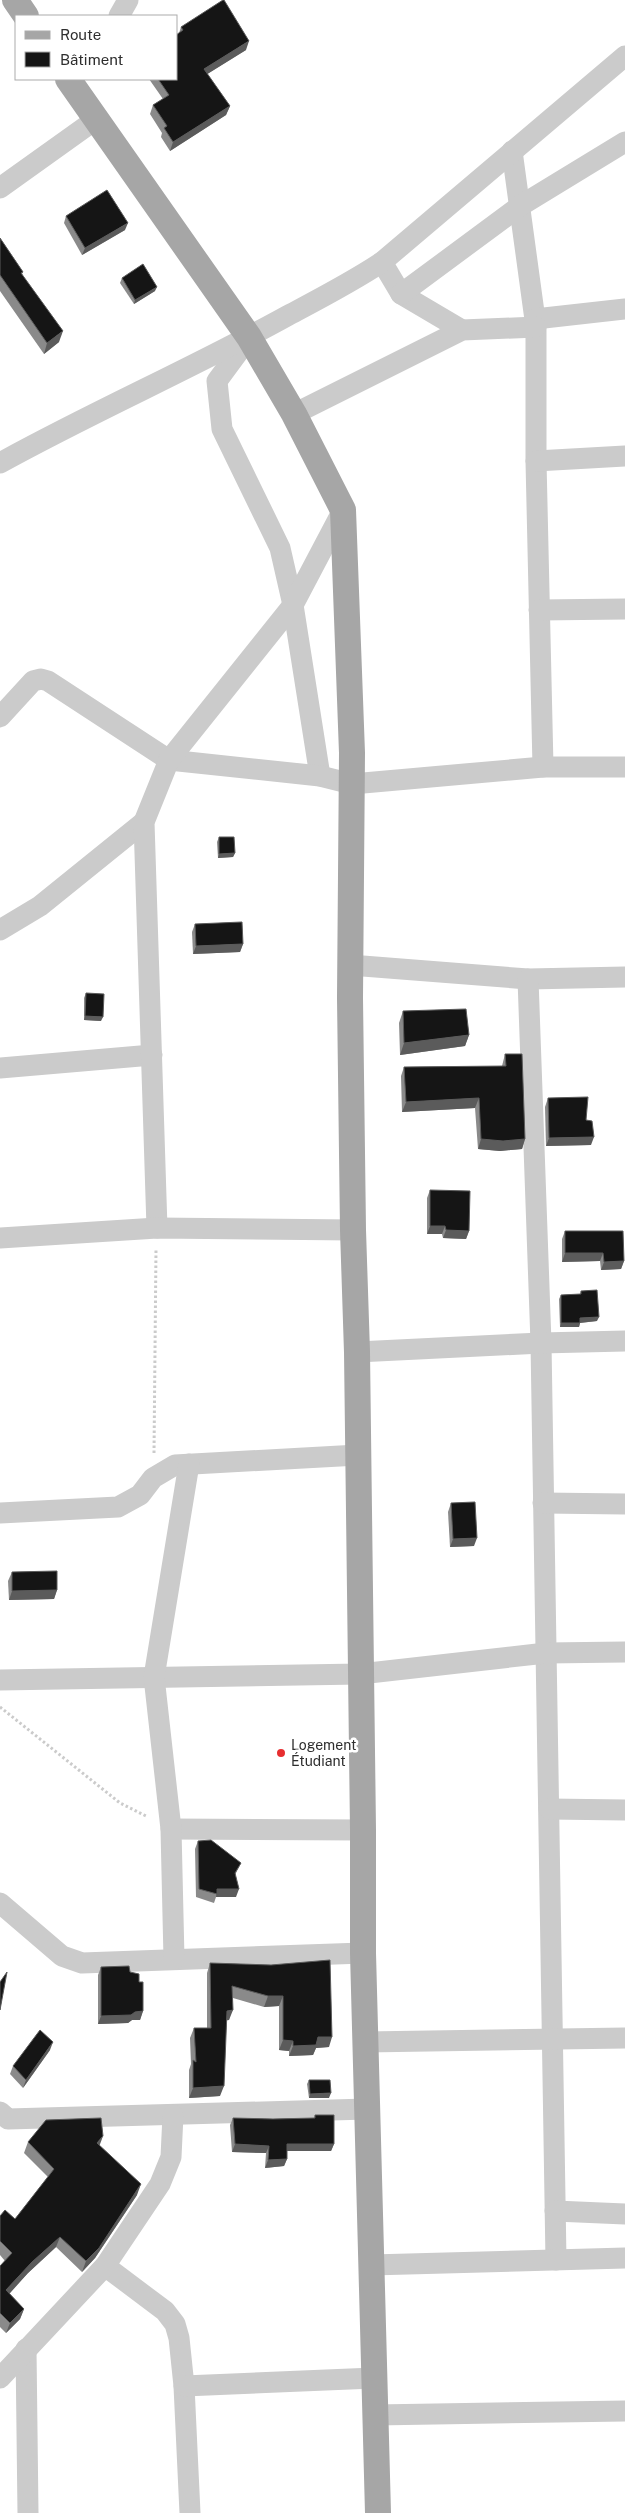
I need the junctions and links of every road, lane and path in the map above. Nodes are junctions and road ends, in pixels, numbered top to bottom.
1 (15, 0) edge
2 (128, 0) edge
3 (25, 15) edge
4 (120, 15) edge
5 (625, 56) edge
6 (69, 80) edge
7 (95, 120) junction
8 (625, 142) edge
9 (512, 151) junction
10 (0, 188) edge
11 (520, 206) junction
12 (382, 262) junction
13 (401, 294) junction
14 (625, 309) edge
15 (536, 323) junction
16 (462, 330) junction
17 (249, 337) junction
18 (294, 414) junction
19 (625, 456) edge
20 (536, 461) junction
21 (0, 463) edge
22 (343, 510) junction
23 (293, 605) junction
24 (625, 609) edge
25 (539, 610) junction
26 (0, 717) edge
27 (169, 760) junction
28 (543, 767) junction
29 (625, 767) edge
30 (320, 776) junction
31 (352, 784) junction
32 (144, 822) junction
33 (0, 930) edge
34 (350, 965) junction
35 (625, 977) edge
36 (528, 979) junction
37 (152, 1055) junction
38 (0, 1068) edge
39 (157, 1228) junction
40 (353, 1230) junction
41 (0, 1238) edge
42 (625, 1341) edge
43 (540, 1343) junction
44 (357, 1352) junction
45 (358, 1455) junction
46 (189, 1464) junction
47 (153, 1478) junction
48 (543, 1503) junction
49 (625, 1504) edge
50 (0, 1513) edge
51 (625, 1652) edge
52 (546, 1653) junction
53 (360, 1674) junction
54 (154, 1676) junction
55 (0, 1680) edge
56 (0, 1706) edge
57 (549, 1809) junction
58 (625, 1810) edge
59 (171, 1829) junction
60 (363, 1830) junction
61 (0, 1903) edge
62 (363, 1953) junction
63 (174, 1960) junction
64 (625, 2038) edge
65 (552, 2039) junction
66 (365, 2042) junction
67 (367, 2109) junction
68 (173, 2115) junction
69 (3, 2120) edge
70 (555, 2211) junction
71 (625, 2214) edge
72 (625, 2258) edge
73 (556, 2260) junction
74 (371, 2265) junction
75 (105, 2266) junction
76 (26, 2349) junction
77 (3, 2368) edge
78 (374, 2378) junction
79 (184, 2386) junction
80 (625, 2411) edge
81 (375, 2414) junction
82 (28, 2513) edge
83 (190, 2513) edge
84 (378, 2513) edge

1 - 3 main road
2 - 4 street
5 - 9 street
6 - 7 main road
7 - 10 street
7 - 17 main road
8 - 11 street
9 - 11 street
9 - 12 street
11 - 13 street
11 - 15 street
12 - 13 street
12 - 17 street
13 - 16 street
14 - 15 street
15 - 16 street
15 - 20 street
16 - 18 street
17 - 18 main road
17 - 21 street
17 - 23 street
18 - 22 main road
19 - 20 street
20 - 25 street
22 - 23 street
22 - 31 main road
23 - 27 street
23 - 30 street
24 - 25 street
25 - 28 street
26 - 27 street
27 - 30 street
27 - 32 street
28 - 29 street
28 - 31 street
30 - 31 street
31 - 34 main road
32 - 33 street
32 - 37 street
34 - 36 street
34 - 40 main road
35 - 36 street
36 - 43 street
37 - 38 street
37 - 39 street
39 - 40 street
39 - 41 street
39 - 47 path
40 - 44 main road
42 - 43 street
43 - 44 street
43 - 48 street
44 - 45 main road
45 - 46 street
45 - 53 main road
46 - 47 street
46 - 54 street
47 - 50 street
48 - 49 street
48 - 52 street
51 - 52 street
52 - 53 street
52 - 57 street
53 - 54 street
53 - 60 main road
54 - 55 street
54 - 59 street
56 - 59 path
57 - 58 street
57 - 65 street
59 - 60 street
59 - 63 street
60 - 62 main road
61 - 63 street
62 - 63 street
62 - 66 main road
64 - 65 street
65 - 66 street
65 - 70 street
66 - 67 main road
67 - 68 street
67 - 74 main road
68 - 69 street
68 - 75 street
70 - 71 street
70 - 73 street
72 - 73 street
73 - 74 street
74 - 78 main road
75 - 76 street
75 - 79 street
76 - 77 street
76 - 82 street
78 - 79 street
78 - 81 main road
79 - 83 street
80 - 81 street
81 - 84 main road

